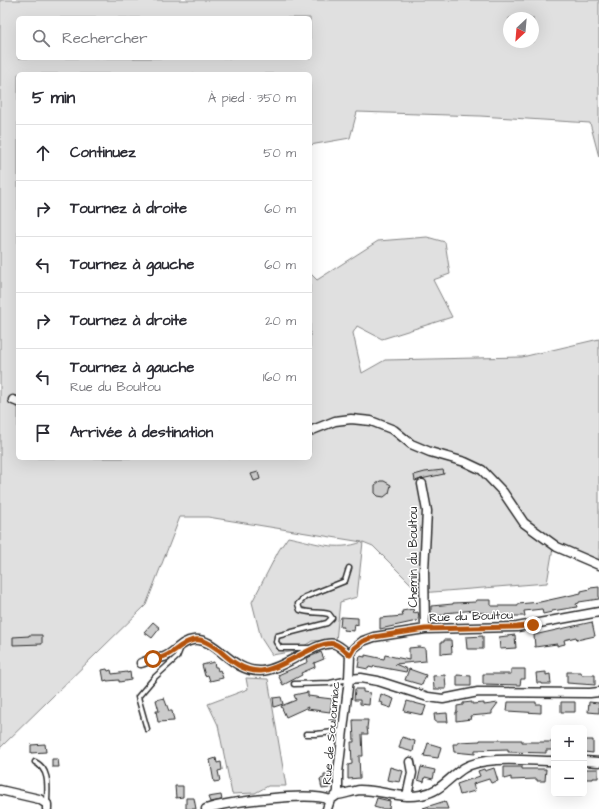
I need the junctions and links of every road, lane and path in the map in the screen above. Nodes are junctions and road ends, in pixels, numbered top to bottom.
1 (312, 430) edge
2 (422, 484) dead end
3 (599, 565) edge
4 (349, 568) dead end
5 (599, 612) edge
6 (425, 629) junction
7 (182, 645) junction
8 (313, 648) junction
9 (350, 655) junction
10 (141, 663) dead end
11 (349, 679) junction
12 (294, 684) dead end
13 (599, 692) edge
14 (147, 730) dead end
15 (343, 730) junction
16 (306, 734) dead end
17 (551, 761) edge
18 (587, 761) edge
19 (35, 762) dead end
20 (410, 762) dead end
21 (599, 762) edge
22 (0, 790) edge
23 (407, 796) junction
24 (333, 798) junction
25 (47, 807) edge
26 (216, 807) edge
27 (206, 809) edge
28 (327, 809) edge

1 - 3 street
2 - 6 street, Chemin du Boultou
4 - 8 lane
5 - 6 street, Rue du Boultou
6 - 9 street, Rue du Boultou
7 - 8 street
7 - 10 street
7 - 14 lane
8 - 9 street
9 - 11 street, Rue de Souloumiac
11 - 12 lane
11 - 13 street
11 - 15 street, Rue de Souloumiac
15 - 16 lane
15 - 24 street, Rue de Souloumiac
17 - 23 street
18 - 21 street
19 - 25 lane
20 - 23 street
22 - 25 street
23 - 24 street
24 - 26 street
24 - 28 street, Rue de Souloumiac
26 - 27 street

